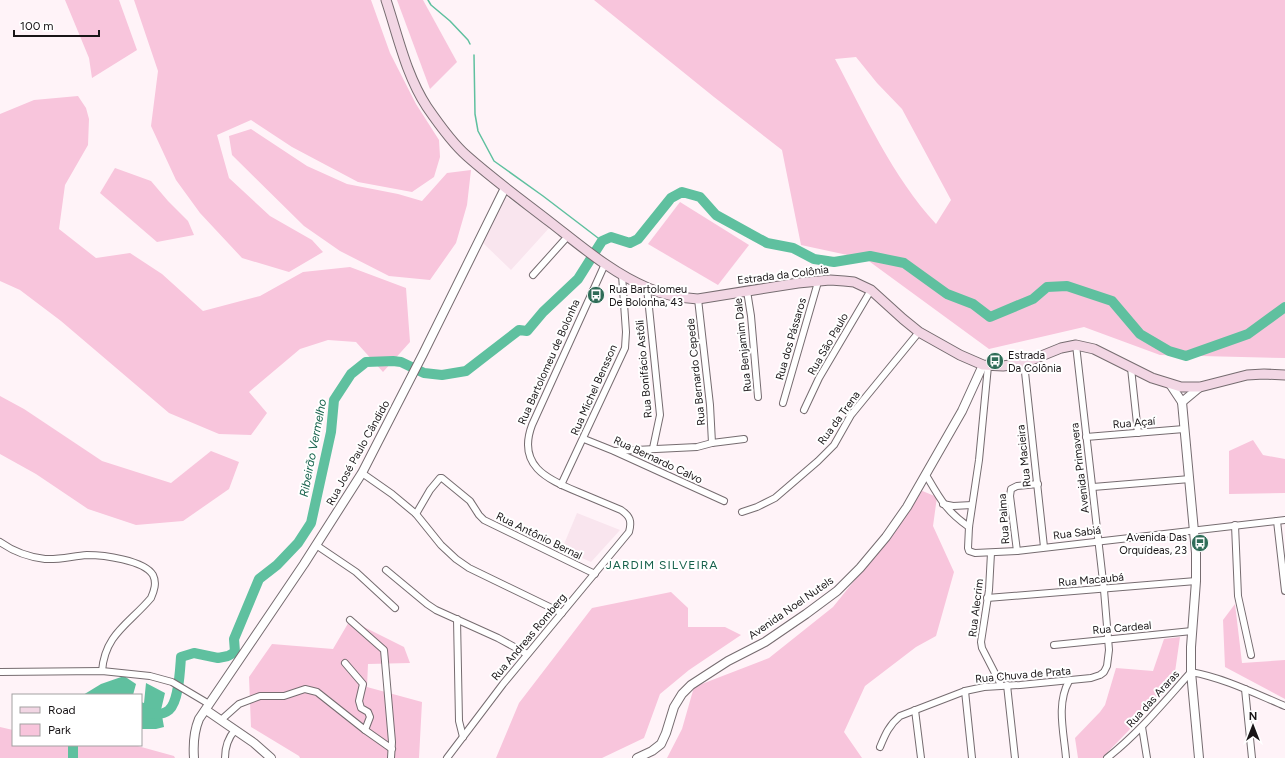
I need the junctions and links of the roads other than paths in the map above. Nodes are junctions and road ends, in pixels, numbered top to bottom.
1 (386, 0) edge
2 (505, 188) junction
3 (568, 236) junction
4 (605, 264) junction
5 (533, 275) dead end
6 (622, 275) junction
7 (818, 282) junction
8 (647, 288) junction
9 (871, 290) junction
10 (747, 291) junction
11 (698, 299) junction
12 (919, 332) junction
13 (1076, 345) junction
14 (1024, 363) junction
15 (986, 366) junction
16 (1131, 368) junction
17 (1285, 374) edge
18 (1170, 384) junction
19 (1200, 387) junction
20 (758, 397) dead end
21 (784, 402) dead end
22 (1182, 402) junction
23 (804, 410) dead end
24 (1184, 429) junction
25 (1138, 433) junction
26 (1086, 437) junction
27 (584, 438) junction
28 (744, 439) dead end
29 (712, 443) junction
30 (653, 448) junction
31 (614, 451) junction
32 (362, 473) junction
33 (926, 475) junction
34 (1190, 478) junction
35 (1038, 484) junction
36 (561, 485) junction
37 (1092, 487) junction
38 (724, 502) dead end
39 (943, 504) junction
40 (972, 505) junction
41 (742, 512) dead end
42 (416, 514) junction
43 (1285, 520) edge
44 (1277, 521) junction
45 (1235, 525) junction
46 (969, 527) junction
47 (1194, 530) junction
48 (630, 532) joint
49 (1099, 541) junction
50 (0, 542) edge
51 (316, 545) junction
52 (1044, 547) junction
53 (1016, 551) junction
54 (992, 553) junction
55 (386, 570) dead end
56 (594, 574) junction
57 (1196, 581) junction
58 (1104, 590) junction
59 (1285, 591) edge
60 (987, 598) junction
61 (395, 608) dead end
62 (562, 613) junction
63 (456, 619) junction
64 (350, 620) dead end
65 (1192, 631) junction
66 (1108, 640) junction
67 (1054, 645) dead end
68 (527, 654) junction
69 (1251, 655) dead end
70 (1108, 661) joint
71 (345, 663) dead end
72 (102, 671) junction
73 (0, 672) edge
74 (1191, 672) junction
75 (1069, 681) junction
76 (1004, 685) junction
77 (1246, 689) junction
78 (965, 691) junction
79 (1285, 706) edge
80 (208, 707) junction
81 (915, 710) junction
82 (221, 720) junction
83 (1142, 727) junction
84 (235, 730) junction
85 (365, 730) junction
86 (463, 737) junction
87 (880, 747) dead end
88 (392, 749) junction
89 (194, 758) edge
90 (225, 758) edge
91 (271, 758) edge
92 (392, 758) edge
93 (447, 758) edge
94 (637, 758) edge
95 (921, 758) edge
96 (972, 758) edge
97 (1015, 758) edge
98 (1066, 758) edge
99 (1108, 758) edge
100 (1147, 758) edge
101 (1199, 758) edge
102 (1252, 758) edge

1 - 2 main road, Estrada da Colônia
2 - 3 main road, Estrada da Colônia
2 - 32 street, Rua José Paulo Cândido
3 - 4 main road, Estrada da Colônia
3 - 5 street
4 - 6 main road, Estrada da Colônia
4 - 36 street, Rua Bartolomeu de Bolonha
6 - 8 main road, Estrada da Colônia
6 - 27 street, Rua Michel Bensson
7 - 9 main road, Estrada da Colônia
7 - 10 main road, Estrada da Colônia
7 - 21 street, Rua dos Pássaros
8 - 11 main road, Estrada da Colônia
8 - 30 street, Rua Bonifácio Astôli
9 - 12 main road, Estrada da Colônia
9 - 23 street, Rua São Paulo
10 - 11 main road, Estrada da Colônia
10 - 20 street, Rua Benjamim Dale
11 - 29 street, Rua Bernardo Cepede
12 - 15 main road, Estrada da Colônia
12 - 41 street, Rua da Trena
13 - 14 main road, Estrada da Colônia
13 - 16 main road, Estrada da Colônia
13 - 26 street, Avenida Primavera
14 - 15 main road, Estrada da Colônia
14 - 35 street, Rua Macieira
15 - 33 street, Avenida Noel Nutels
15 - 40 street
16 - 18 main road, Estrada da Colônia
16 - 25 street
17 - 19 main road, Estrada da Colônia
18 - 19 main road, Estrada da Colônia
18 - 22 street
19 - 22 street
22 - 24 street
24 - 25 street, Rua Açaí
24 - 34 street
25 - 26 street, Rua Açaí
26 - 37 street, Avenida Primavera
27 - 31 street, Rua Bernardo Calvo
27 - 36 street, Rua Michel Bensson
28 - 29 street
29 - 30 street
30 - 31 street
31 - 38 street, Rua Bernardo Calvo
32 - 42 street
32 - 51 street, Rua José Paulo Cândido
33 - 39 street
33 - 94 street, Avenida Noel Nutels
34 - 37 street
34 - 47 street
35 - 52 street, Rua Macieira
35 - 53 street, Rua Palma
36 - 48 street, Rua Bartolomeu de Bolonha
37 - 49 street, Avenida Primavera
39 - 40 street
39 - 46 street
40 - 46 street
42 - 56 street, Rua Antônio Bernal
42 - 62 street
43 - 44 street, Rua Sabiá
44 - 45 street, Rua Sabiá
44 - 59 street
45 - 47 street, Rua Sabiá
45 - 69 street
46 - 54 street, Rua Sabiá
47 - 49 street, Rua Sabiá
47 - 57 street
48 - 56 street, Rua Andreas Romberg
49 - 52 street, Rua Sabiá
49 - 58 street, Avenida Primavera
50 - 72 street
51 - 61 street
51 - 80 street, Rua José Paulo Cândido
52 - 53 street, Rua Sabiá
53 - 54 street, Rua Sabiá
54 - 60 street, Rua Alecrim
55 - 63 street
56 - 62 street, Rua Andreas Romberg
57 - 58 street, Rua Macaubá
57 - 65 street
58 - 60 street, Rua Macaubá
58 - 66 street, Avenida Primavera
60 - 76 street, Rua Alecrim
62 - 68 street, Rua Andreas Romberg
63 - 68 street
63 - 86 street
64 - 88 street
65 - 66 street, Rua Cardeal
65 - 74 street
66 - 67 street, Rua Cardeal
66 - 70 street, Avenida Primavera
68 - 86 street, Rua Andreas Romberg
70 - 75 street, Rua Chuva de Prata
71 - 85 street
72 - 73 street
72 - 80 street
74 - 77 street, Rua das Araras
74 - 83 street, Rua das Araras
74 - 101 street
75 - 76 street, Rua Chuva de Prata
75 - 98 street
76 - 78 street, Rua Chuva de Prata
76 - 97 street
77 - 79 street, Rua das Araras
77 - 102 street
78 - 81 street, Rua Chuva de Prata
78 - 96 street
80 - 82 street
80 - 89 street, Rua José Paulo Cândido
81 - 87 street, Rua Chuva de Prata
81 - 95 street
82 - 84 street
82 - 85 street
83 - 99 street, Rua das Araras
83 - 100 street
84 - 90 street
84 - 91 street
85 - 88 street
86 - 93 street, Rua Andreas Romberg
88 - 92 street

